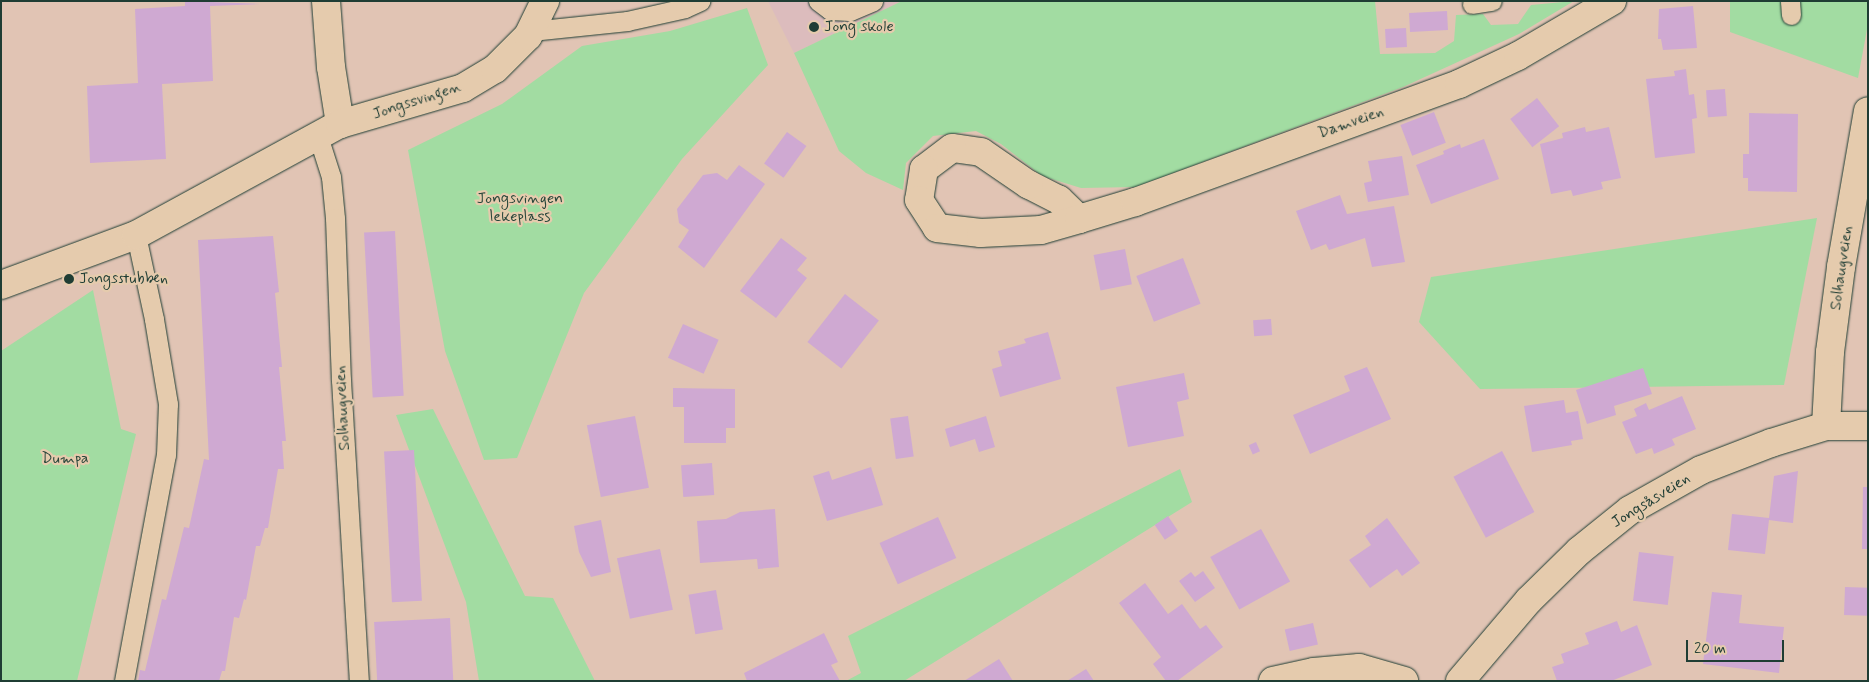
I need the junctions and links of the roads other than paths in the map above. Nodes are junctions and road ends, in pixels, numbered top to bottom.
1 (326, 1) edge
2 (545, 1) edge
3 (700, 1) edge
4 (818, 1) edge
5 (873, 1) edge
6 (1492, 1) edge
7 (1610, 2) edge
8 (1472, 4) dead end
9 (531, 31) junction
10 (1866, 129) edge
11 (329, 130) junction
12 (1079, 219) junction
13 (136, 235) junction
14 (1, 285) edge
15 (1826, 426) junction
16 (1868, 426) edge
17 (124, 681) edge
18 (359, 681) edge
19 (1273, 681) edge
20 (1404, 681) edge
21 (1460, 681) edge

1 - 11 street, Solhaugveien
2 - 9 street, Jongssvingen
3 - 9 lane
4 - 5 lane
6 - 8 lane
7 - 12 street, Damveien
9 - 11 street, Jongssvingen
10 - 15 street, Solhaugveien
11 - 13 street
11 - 18 lane, Solhaugveien
12 - 12 street, Damveien
13 - 14 street
13 - 17 lane
15 - 16 street, Jongsåsveien
15 - 21 street, Jongsåsveien
19 - 20 street

